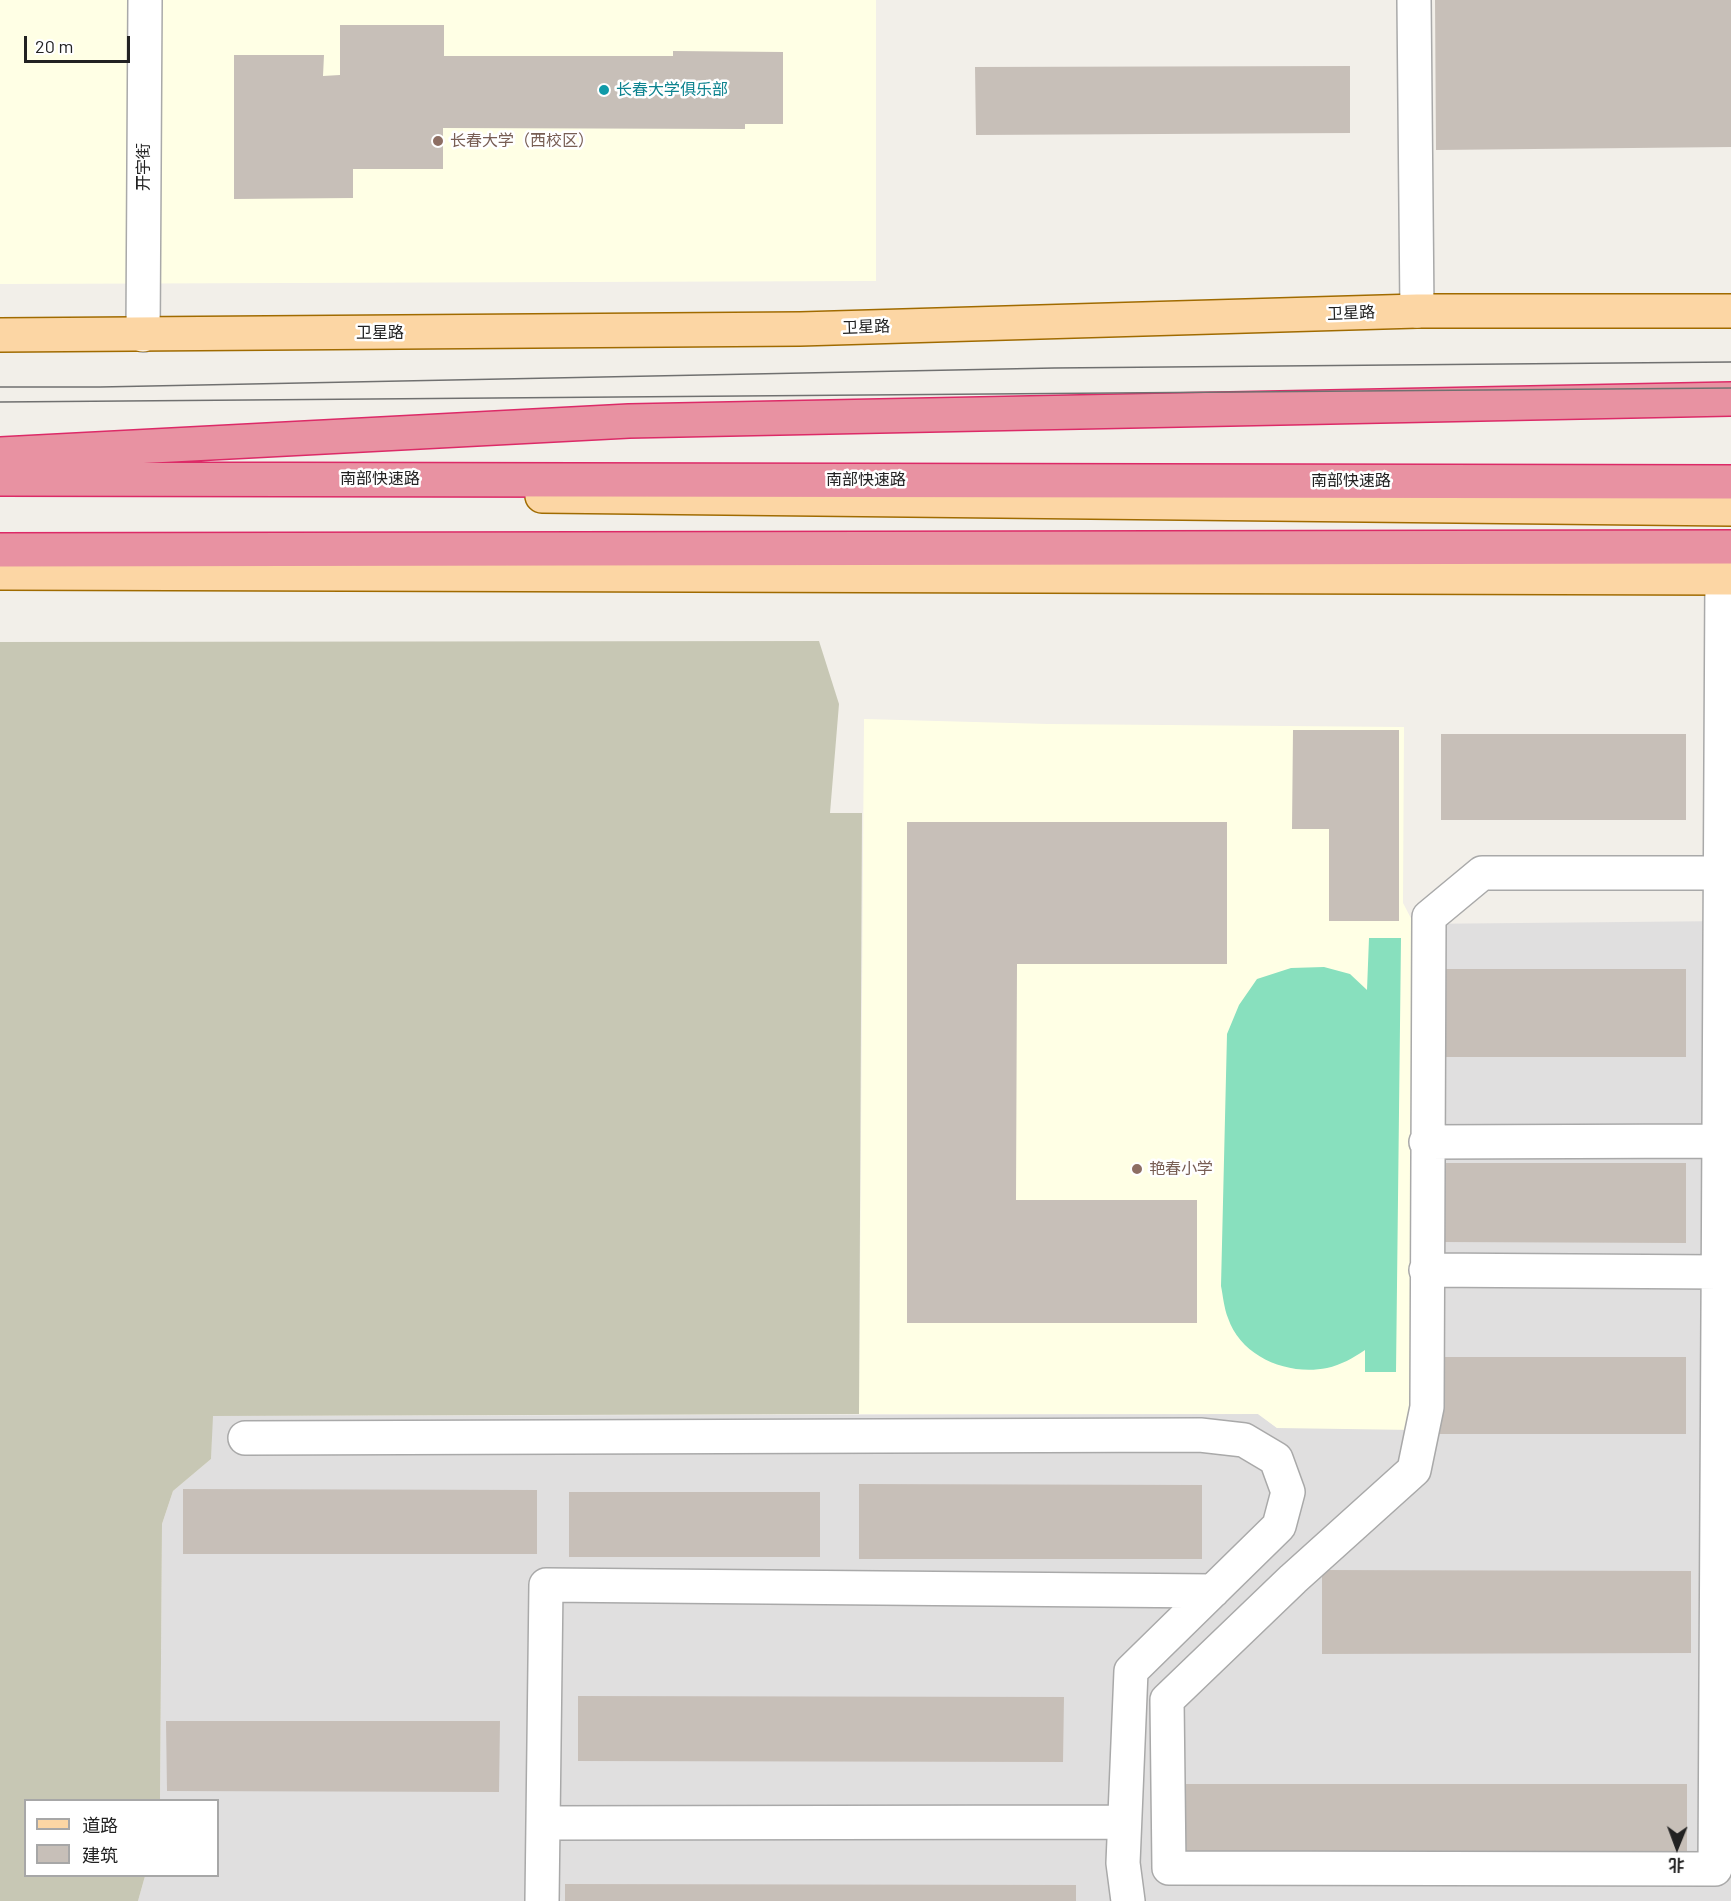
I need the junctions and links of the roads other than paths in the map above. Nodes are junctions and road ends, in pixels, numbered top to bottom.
1 (146, 0) edge
2 (1414, 0) edge
3 (1417, 311) junction
4 (1731, 311) edge
5 (143, 334) junction
6 (0, 335) edge
7 (1731, 399) edge
8 (0, 454) edge
9 (0, 479) edge
10 (1731, 482) edge
11 (0, 490) edge
12 (1731, 509) edge
13 (1731, 547) edge
14 (0, 550) edge
15 (0, 573) edge
16 (1726, 578) edge
17 (1720, 873) junction
18 (1719, 1141) junction
19 (1426, 1142) junction
20 (1426, 1270) junction
21 (1718, 1272) junction
22 (245, 1438) dead end
23 (1213, 1591) junction
24 (1125, 1822) junction
25 (543, 1823) junction
26 (542, 1901) edge
27 (1128, 1901) edge

1 - 5 street, 开宇街
2 - 3 street
3 - 4 main road, 卫星路
3 - 5 main road, 卫星路
5 - 6 main road, 卫星路
7 - 8 highway
9 - 10 highway, 南部快速路
11 - 12 main road
13 - 14 highway
15 - 16 main road
16 - 17 street
17 - 18 street
17 - 19 street
18 - 19 street
18 - 21 street
19 - 20 street
20 - 21 street
20 - 21 street
22 - 23 street
23 - 24 street
23 - 25 street
24 - 25 street
24 - 27 street
25 - 26 street

